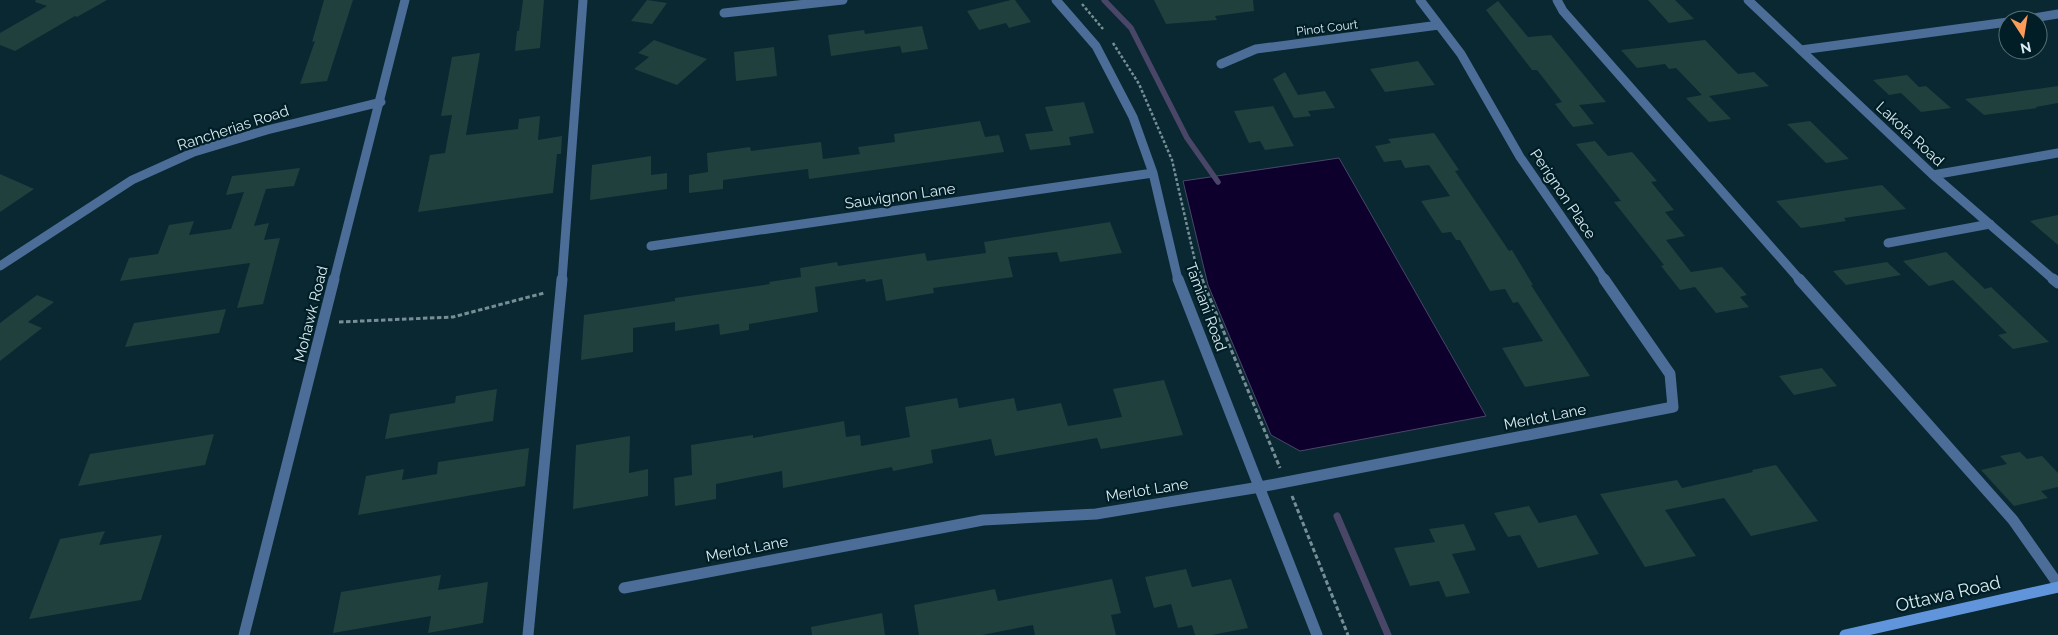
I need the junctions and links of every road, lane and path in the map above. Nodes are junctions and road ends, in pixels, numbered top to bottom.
1 (406, 0) edge
2 (584, 0) edge
3 (843, 0) edge
4 (1056, 0) edge
5 (1078, 0) edge
6 (1420, 0) edge
7 (1557, 0) edge
8 (1748, 0) edge
9 (724, 13) dead end
10 (1998, 23) edge
11 (1439, 25) junction
12 (1105, 31) dead end
13 (1110, 39) dead end
14 (1801, 50) junction
15 (1221, 64) dead end
16 (380, 102) junction
17 (2058, 153) edge
18 (1153, 173) junction
19 (1933, 175) junction
20 (1990, 224) junction
21 (1888, 243) dead end
22 (651, 246) dead end
23 (0, 266) edge
24 (2058, 283) edge
25 (561, 287) junction
26 (324, 322) junction
27 (1673, 407) joint
28 (1286, 482) junction
29 (1260, 487) junction
30 (2058, 585) edge
31 (624, 588) dead end
32 (244, 635) edge
33 (528, 635) edge
34 (1316, 635) edge
35 (1348, 635) edge
36 (1845, 635) edge

1 - 16 street, Mohawk Road
2 - 25 street
3 - 9 street
4 - 18 street, Tamiani Road
5 - 12 path
6 - 11 street, Perignon Place
7 - 30 street
8 - 14 street, Lakota Road
10 - 14 street
11 - 15 street, Pinot Court
11 - 27 street, Perignon Place
13 - 28 path
14 - 19 street, Lakota Road
16 - 23 street, Rancherias Road
16 - 26 street, Mohawk Road
17 - 19 street
18 - 22 street, Sauvignon Lane
18 - 29 street, Tamiani Road
19 - 20 street, Lakota Road
20 - 21 street
20 - 24 street, Lakota Road
25 - 26 path
25 - 33 street
26 - 32 street, Mohawk Road
27 - 28 street, Merlot Lane
28 - 29 street, Merlot Lane
28 - 35 path
29 - 31 street, Merlot Lane
29 - 34 street, Tamiani Road
30 - 36 street, Ottawa Road

